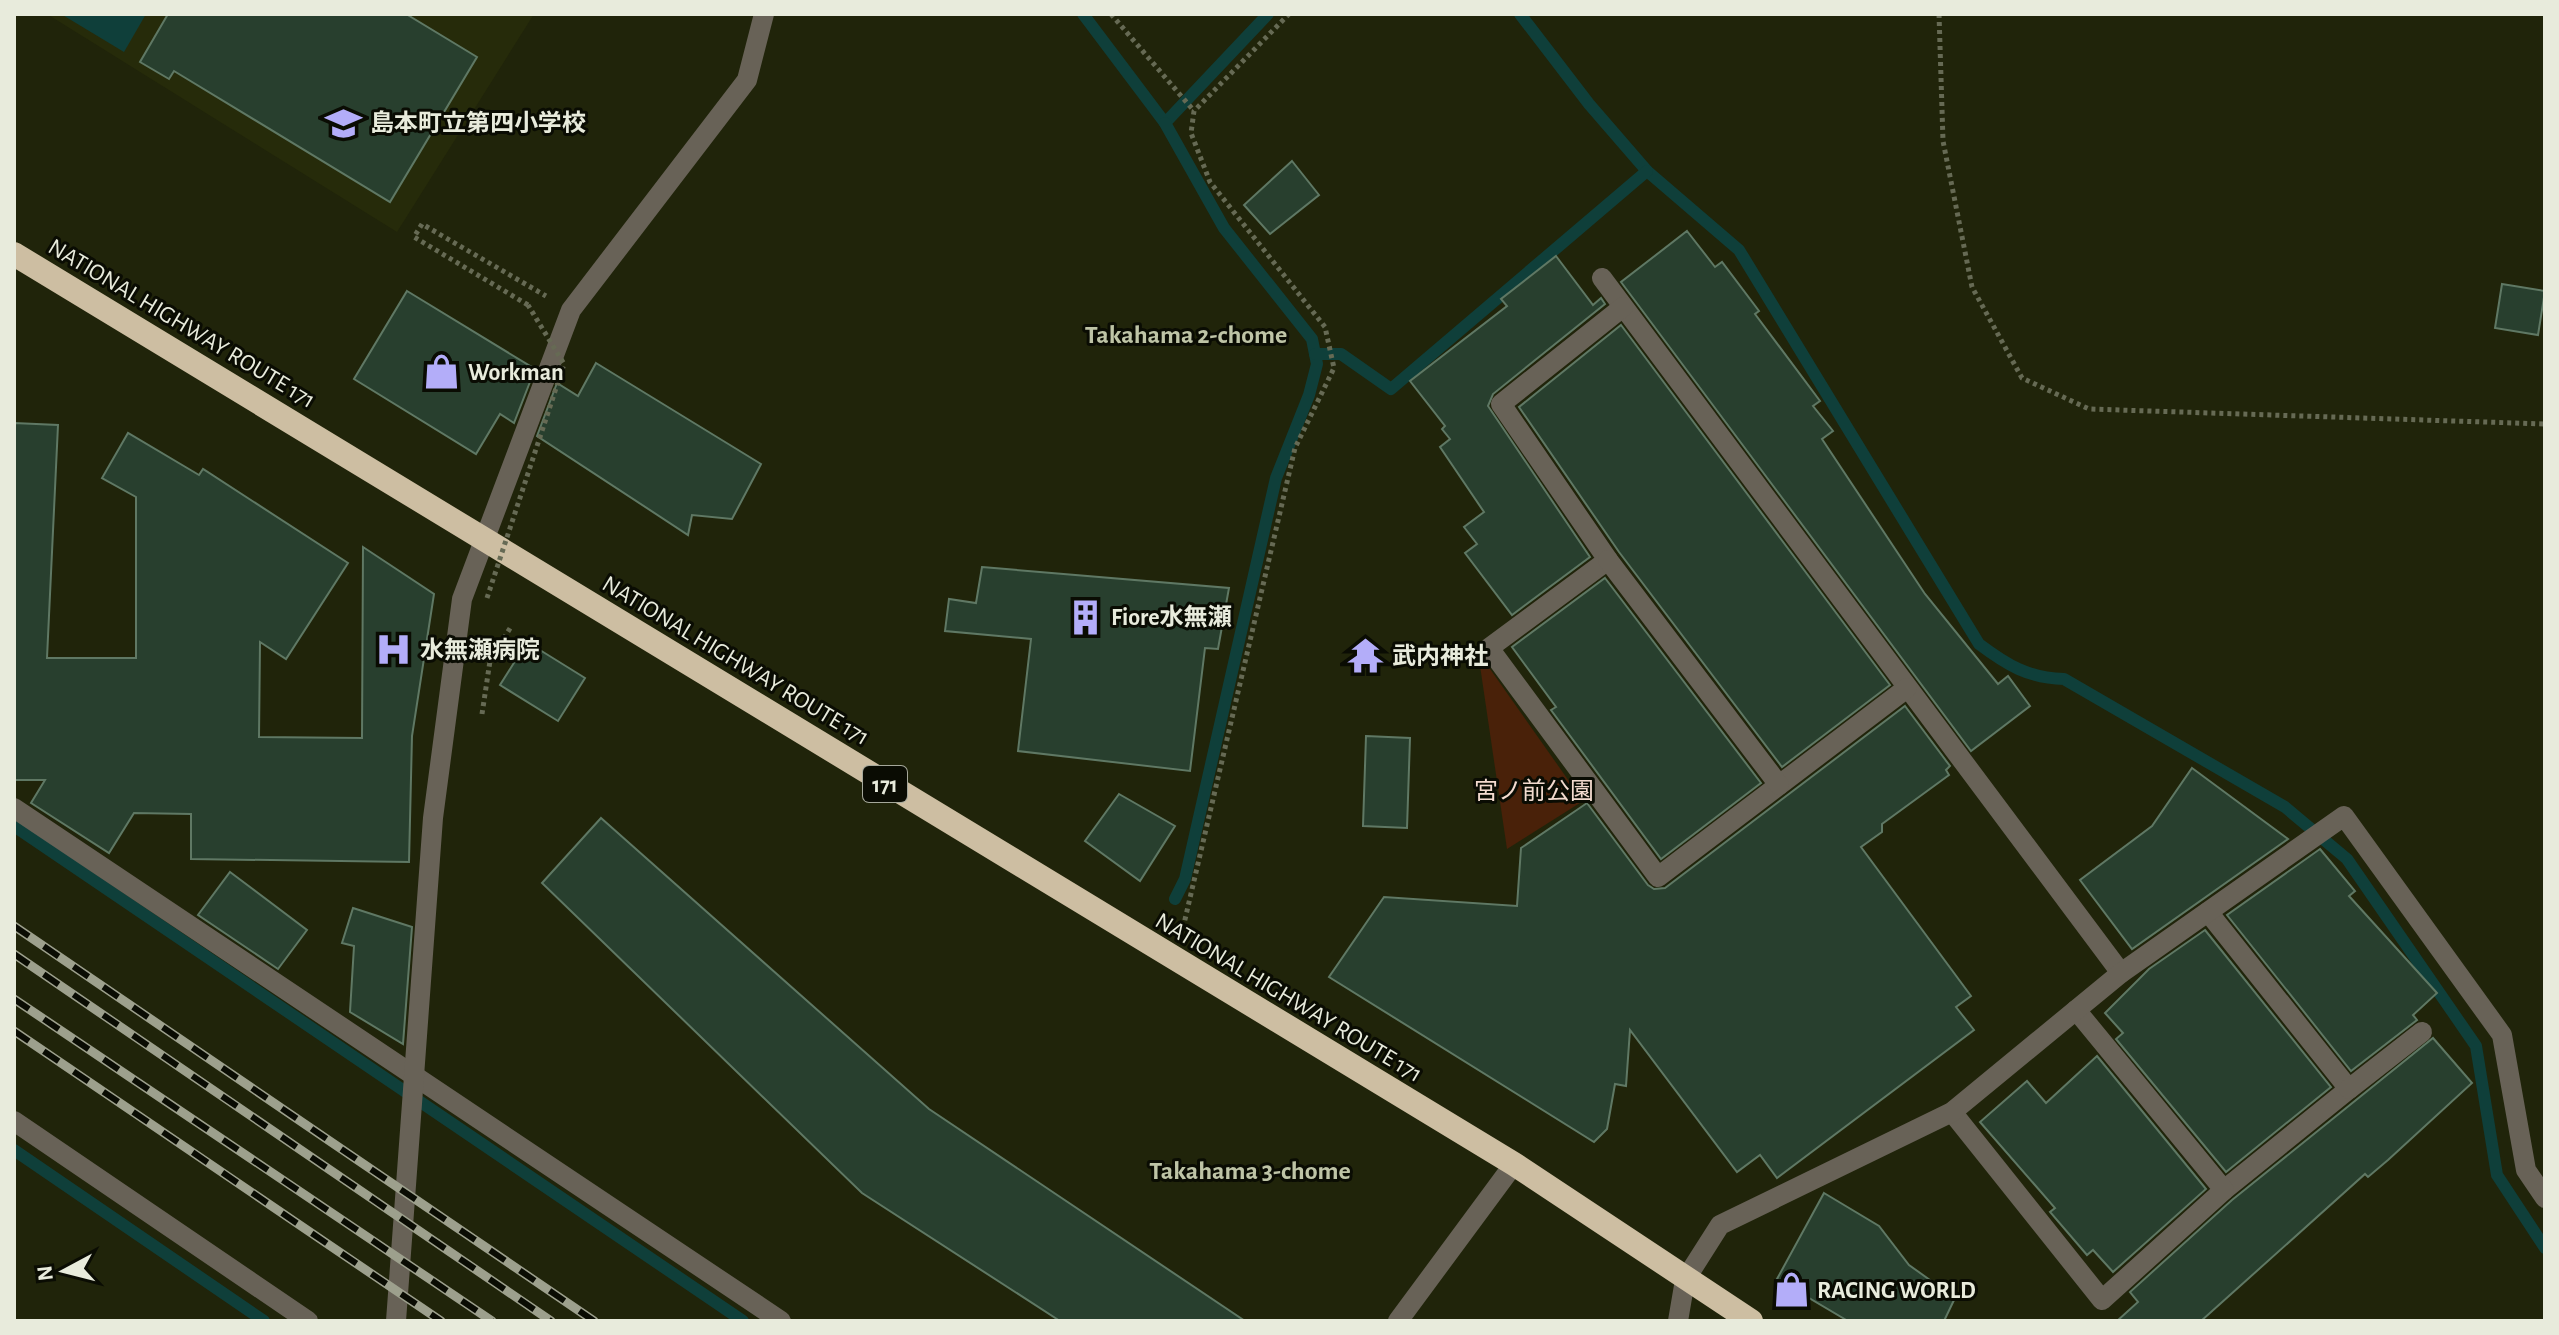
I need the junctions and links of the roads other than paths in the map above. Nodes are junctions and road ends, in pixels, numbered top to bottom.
1 (764, 14) edge
2 (14, 254) edge
3 (1602, 278) dead end
4 (1623, 307) junction
5 (482, 538) junction
6 (1608, 560) junction
7 (1907, 688) junction
8 (1779, 785) junction
9 (14, 808) edge
10 (2208, 912) junction
11 (2121, 973) junction
12 (2076, 1010) junction
13 (2422, 1032) dead end
14 (415, 1079) junction
15 (2349, 1089) junction
16 (1952, 1112) junction
17 (14, 1121) edge
18 (1514, 1164) junction
19 (2224, 1190) junction
20 (2545, 1198) edge
21 (1685, 1280) junction
22 (308, 1321) edge
23 (396, 1321) edge
24 (781, 1321) edge
25 (1398, 1321) edge
26 (1678, 1321) edge
27 (1751, 1321) edge

1 - 5 street
2 - 5 highway, NATIONAL HIGHWAY ROUTE 171 / 171
3 - 4 street
4 - 6 street
4 - 7 street
5 - 14 street
5 - 18 highway, NATIONAL HIGHWAY ROUTE 171 / 171
6 - 8 street
6 - 8 street
7 - 8 street
7 - 11 street
9 - 14 street
10 - 11 street
10 - 15 street
10 - 20 street
11 - 12 street
12 - 16 street
12 - 19 street
13 - 15 street
14 - 23 street
14 - 24 street
15 - 19 street
16 - 19 street
16 - 21 street
17 - 22 street
18 - 21 highway, NATIONAL HIGHWAY ROUTE 171 / 171
18 - 25 street
21 - 26 street
21 - 27 highway, NATIONAL HIGHWAY ROUTE 171 / 171

